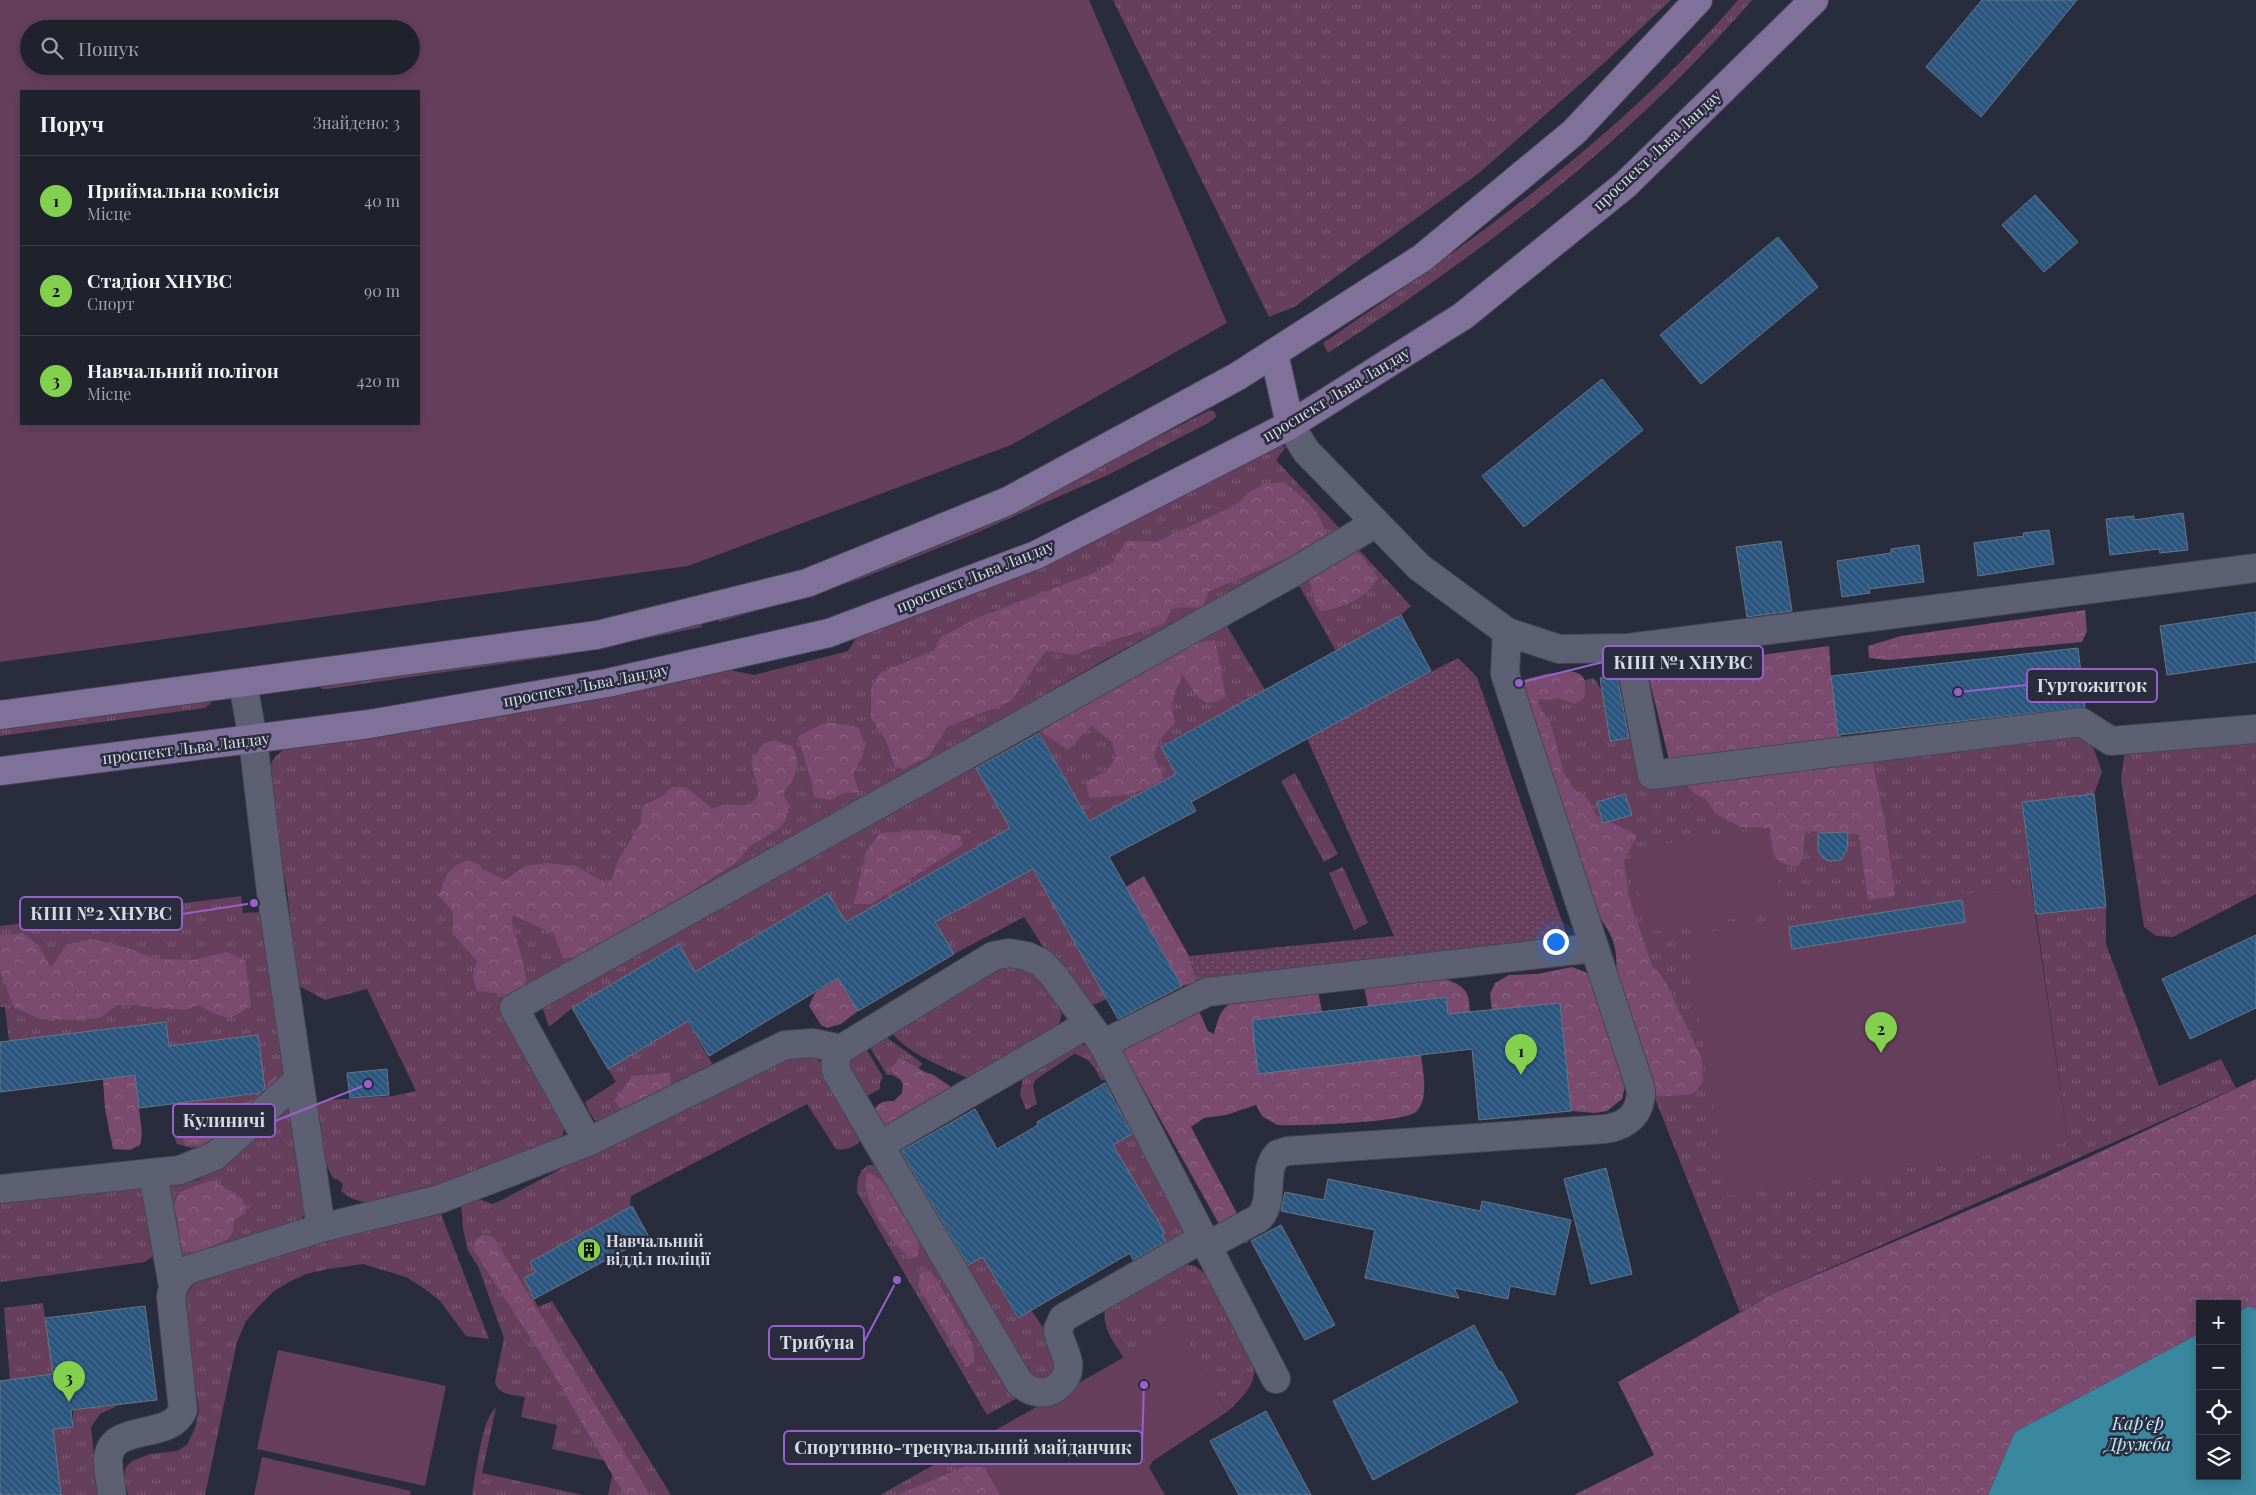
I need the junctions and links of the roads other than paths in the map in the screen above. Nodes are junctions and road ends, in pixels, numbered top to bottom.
1 (1698, 0) edge
2 (1814, 0) edge
3 (1274, 353) junction
4 (1290, 425) junction
5 (1376, 523) junction
6 (2256, 568) edge
7 (1507, 632) junction
8 (1628, 648) junction
9 (243, 683) junction
10 (0, 715) edge
11 (2256, 729) edge
12 (253, 740) junction
13 (0, 771) edge
14 (1594, 948) junction
15 (1095, 1034) junction
16 (841, 1048) junction
17 (299, 1079) junction
18 (588, 1142) junction
19 (880, 1146) junction
20 (153, 1173) junction
21 (0, 1189) edge
22 (321, 1228) junction
23 (1205, 1242) junction
24 (173, 1286) junction
25 (1276, 1379) dead end
26 (112, 1495) edge

1 - 3 main road
2 - 4 main road, проспект Льва Ландау
3 - 4 main road
3 - 9 main road
4 - 5 lane
4 - 12 main road, проспект Льва Ландау
5 - 7 lane
5 - 18 lane
6 - 8 lane
7 - 8 lane
7 - 14 lane
8 - 11 lane
9 - 10 main road
9 - 12 lane
12 - 13 main road, проспект Льва Ландау
12 - 17 lane
14 - 15 lane
14 - 23 lane
15 - 16 lane
15 - 19 lane
15 - 23 lane
16 - 18 lane
16 - 19 lane
17 - 20 lane
17 - 22 lane
18 - 22 lane
19 - 23 lane
20 - 21 lane
20 - 24 lane
22 - 24 lane
23 - 25 lane
24 - 26 lane

